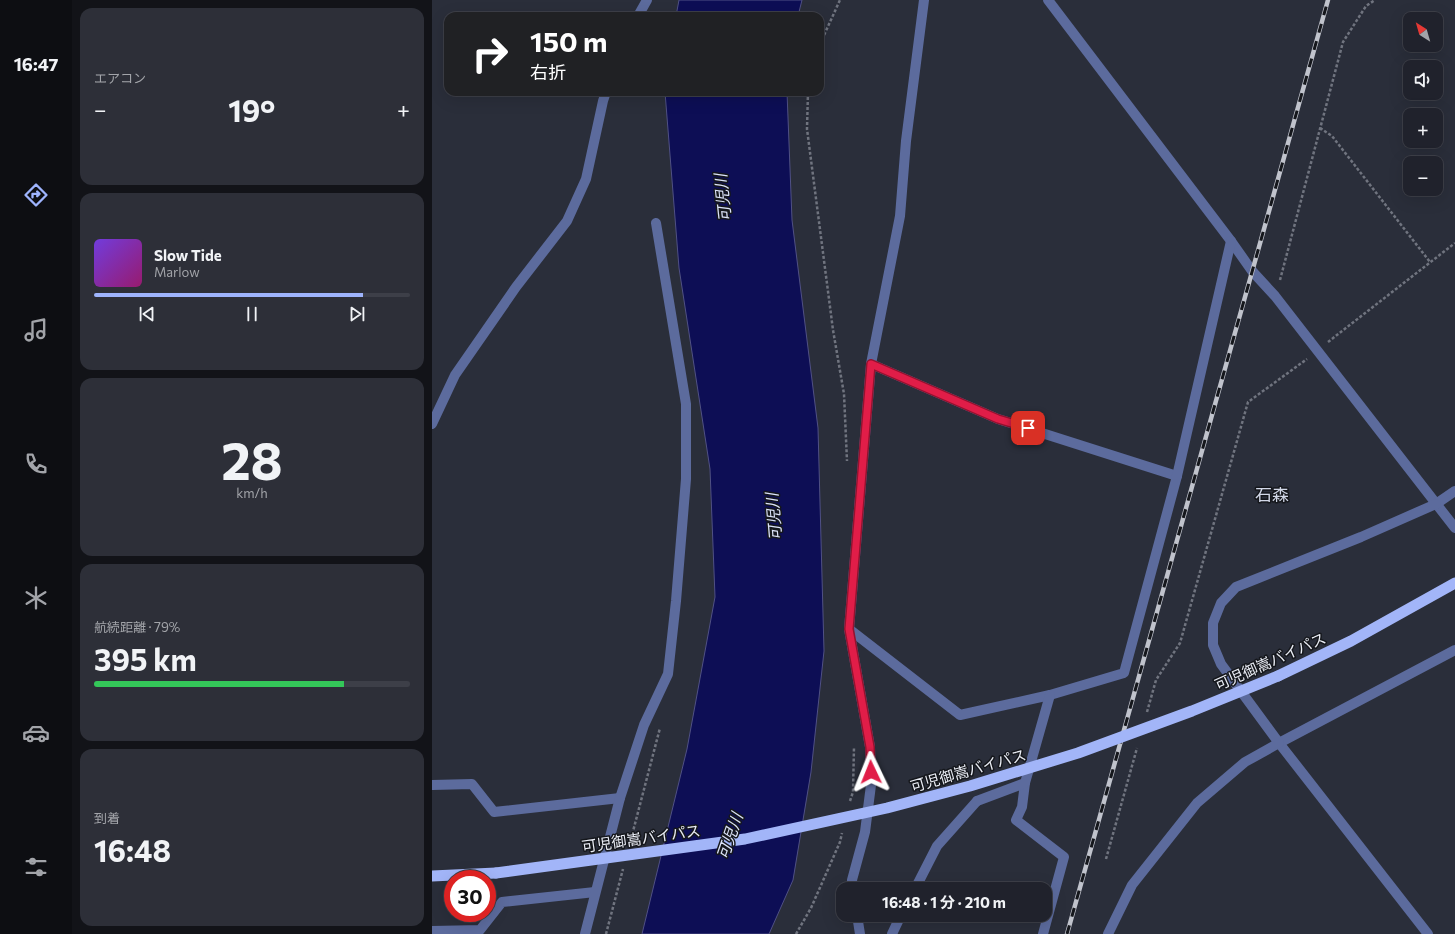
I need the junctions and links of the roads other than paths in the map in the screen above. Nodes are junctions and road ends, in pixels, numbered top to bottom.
1 (647, 0) edge
2 (924, 0) edge
3 (1048, 0) edge
4 (640, 12) edge
5 (605, 96) edge
6 (656, 224) dead end
7 (1231, 241) junction
8 (871, 364) junction
9 (432, 424) edge
10 (1177, 476) junction
11 (1455, 491) edge
12 (1436, 504) junction
13 (1455, 528) edge
14 (1455, 583) edge
15 (849, 629) junction
16 (1455, 650) edge
17 (1050, 696) junction
18 (1279, 743) junction
19 (1025, 783) junction
20 (432, 785) edge
21 (620, 798) junction
22 (432, 876) edge
23 (852, 882) edge
24 (919, 882) edge
25 (595, 892) junction
26 (858, 922) edge
27 (898, 922) edge
28 (432, 931) edge
29 (585, 934) edge
30 (860, 934) edge
31 (892, 934) edge
32 (1043, 934) edge
33 (1108, 934) edge
34 (1428, 934) edge

1 - 4 street
2 - 8 street
3 - 7 street
5 - 9 street
6 - 21 street
7 - 10 street
7 - 12 street
8 - 10 street
8 - 15 street
10 - 17 street
11 - 12 street
12 - 13 street
12 - 18 street
14 - 22 highway, 可児御嵩バイパス, bridge
15 - 17 street
15 - 23 street
16 - 18 street
17 - 19 street
18 - 33 street
18 - 34 street
19 - 24 street
19 - 32 street
20 - 21 street
21 - 25 street
25 - 28 street
25 - 29 street
26 - 30 street
27 - 31 street

